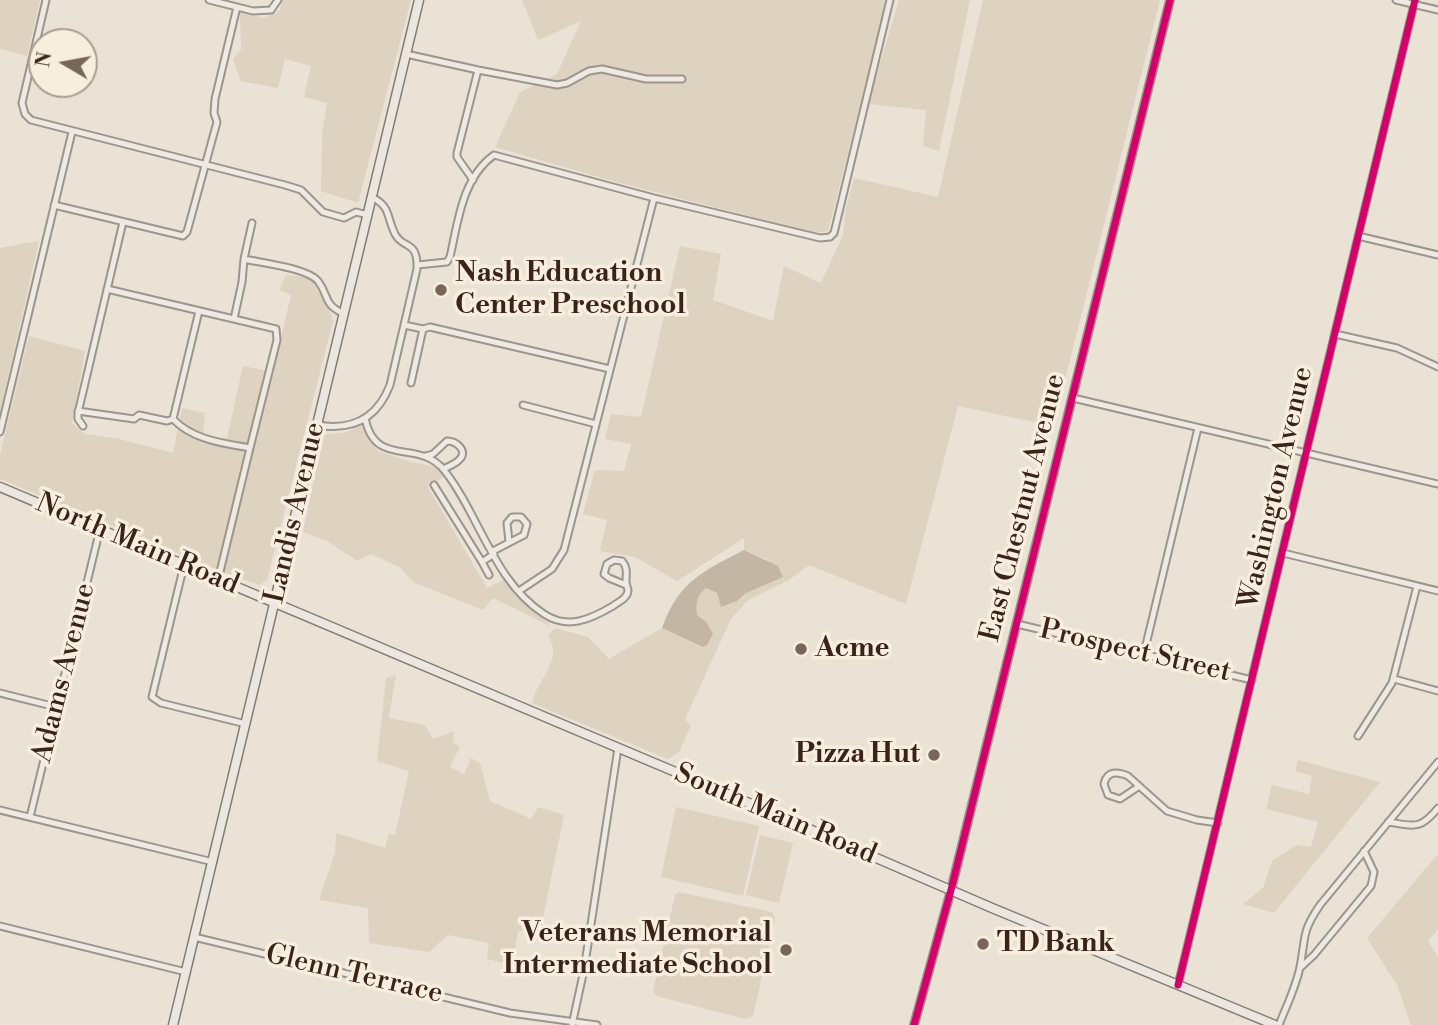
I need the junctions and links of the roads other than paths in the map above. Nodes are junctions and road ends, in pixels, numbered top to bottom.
1 (46, 0) edge
2 (209, 0) edge
3 (278, 0) edge
4 (419, 0) edge
5 (890, 0) edge
6 (1170, 0) edge
7 (1396, 0) edge
8 (1414, 2) edge
9 (237, 7) junction
10 (1438, 10) edge
11 (406, 54) junction
12 (478, 70) junction
13 (682, 79) dead end
14 (72, 132) junction
15 (205, 165) junction
16 (473, 180) junction
17 (372, 197) junction
18 (654, 198) junction
19 (54, 205) junction
20 (368, 215) junction
21 (123, 222) junction
22 (252, 223) dead end
23 (1358, 236) junction
24 (1438, 255) edge
25 (244, 259) junction
26 (417, 265) junction
27 (107, 289) junction
28 (199, 311) junction
29 (344, 314) junction
30 (234, 319) junction
31 (404, 326) junction
32 (423, 329) junction
33 (1335, 334) junction
34 (1438, 367) edge
35 (610, 369) junction
36 (411, 383) dead end
37 (1073, 398) junction
38 (523, 405) dead end
39 (79, 411) junction
40 (365, 418) junction
41 (173, 419) junction
42 (596, 424) junction
43 (317, 425) junction
44 (83, 426) dead end
45 (1198, 428) junction
46 (0, 432) edge
47 (250, 449) junction
48 (1307, 453) junction
49 (423, 456) junction
50 (443, 469) junction
51 (1438, 484) edge
52 (434, 485) dead end
53 (0, 488) edge
54 (457, 492) junction
55 (444, 500) junction
56 (100, 529) junction
57 (509, 542) junction
58 (493, 553) junction
59 (1283, 553) junction
60 (482, 562) junction
61 (184, 565) junction
62 (489, 575) dead end
63 (218, 580) junction
64 (626, 585) junction
65 (1417, 586) junction
66 (519, 591) junction
67 (1438, 591) edge
68 (275, 603) junction
69 (1017, 624) junction
70 (1144, 653) junction
71 (1394, 679) junction
72 (1252, 680) junction
73 (1438, 691) edge
74 (0, 692) edge
75 (56, 707) junction
76 (246, 724) junction
77 (1358, 736) dead end
78 (618, 748) junction
79 (1438, 762) edge
80 (1138, 787) junction
81 (1438, 808) edge
82 (0, 810) edge
83 (30, 817) junction
84 (1388, 822) junction
85 (1218, 823) junction
86 (1364, 851) junction
87 (213, 862) junction
88 (951, 890) junction
89 (0, 926) edge
90 (194, 937) junction
91 (1300, 968) junction
92 (186, 971) junction
93 (1178, 985) junction
94 (572, 1023) edge
95 (173, 1025) edge
96 (597, 1025) edge
97 (914, 1025) edge
98 (1277, 1025) edge

1 - 14 street
2 - 9 street
3 - 9 street
4 - 11 main road, Landis Avenue
5 - 18 street
6 - 37 street, East Chestnut Avenue
7 - 8 street
8 - 10 street
8 - 23 street, Washington Avenue
9 - 15 street
11 - 12 street
11 - 17 main road, Landis Avenue
12 - 13 street
12 - 16 street
14 - 15 street
14 - 19 street
15 - 20 street
15 - 21 street
16 - 18 street
16 - 26 street
17 - 20 main road, Landis Avenue
17 - 26 street
18 - 35 street
19 - 21 street
19 - 46 street
20 - 29 main road, Landis Avenue
21 - 27 street
22 - 25 street
23 - 24 street
23 - 33 street, Washington Avenue
25 - 29 street
25 - 30 street
26 - 31 street
27 - 28 street
27 - 39 street
28 - 30 street
28 - 41 street
29 - 43 main road, Landis Avenue
30 - 47 street
31 - 32 street
31 - 40 street
32 - 35 street
32 - 36 street
33 - 34 street
33 - 48 street, Washington Avenue
35 - 42 street
37 - 45 street
37 - 69 street, East Chestnut Avenue
38 - 42 street
39 - 41 street
39 - 44 street
40 - 43 street
40 - 49 street
41 - 47 street
42 - 66 street
43 - 68 main road, Landis Avenue
45 - 48 street
45 - 70 street
47 - 63 street
48 - 51 street
48 - 59 street, Washington Avenue
49 - 50 street
49 - 50 street
50 - 54 street
52 - 55 street
53 - 56 main road, North Main Road
54 - 55 street
54 - 58 street
55 - 60 street
56 - 61 main road, North Main Road
56 - 75 street, Adams Avenue
57 - 57 street
57 - 58 street
58 - 60 street
58 - 66 street
59 - 65 street
59 - 72 street, Washington Avenue
60 - 62 street
61 - 63 main road, North Main Road
61 - 76 street
63 - 68 main road, North Main Road
64 - 64 street
64 - 66 street
65 - 67 street
65 - 71 street
68 - 76 main road, Landis Avenue
68 - 78 main road, South Main Road
69 - 70 street, Prospect Street
69 - 88 street, East Chestnut Avenue
70 - 72 street, Prospect Street
71 - 73 street
71 - 77 street
72 - 85 street, Washington Avenue
74 - 75 street
75 - 83 street, Adams Avenue
76 - 87 main road, Landis Avenue
78 - 88 main road, South Main Road
78 - 94 street
79 - 84 street
80 - 80 street
80 - 85 street
81 - 84 street
82 - 83 street
83 - 87 street
84 - 86 street
85 - 93 street, Washington Avenue
86 - 91 street
86 - 91 street
87 - 90 main road, Landis Avenue
88 - 93 main road, South Main Road
88 - 97 street, East Chestnut Avenue
89 - 92 street
90 - 92 main road, Landis Avenue
90 - 94 street, Glenn Terrace
91 - 98 street
92 - 95 main road, Landis Avenue
93 - 98 main road, South Main Road
94 - 96 street, Glenn Terrace

